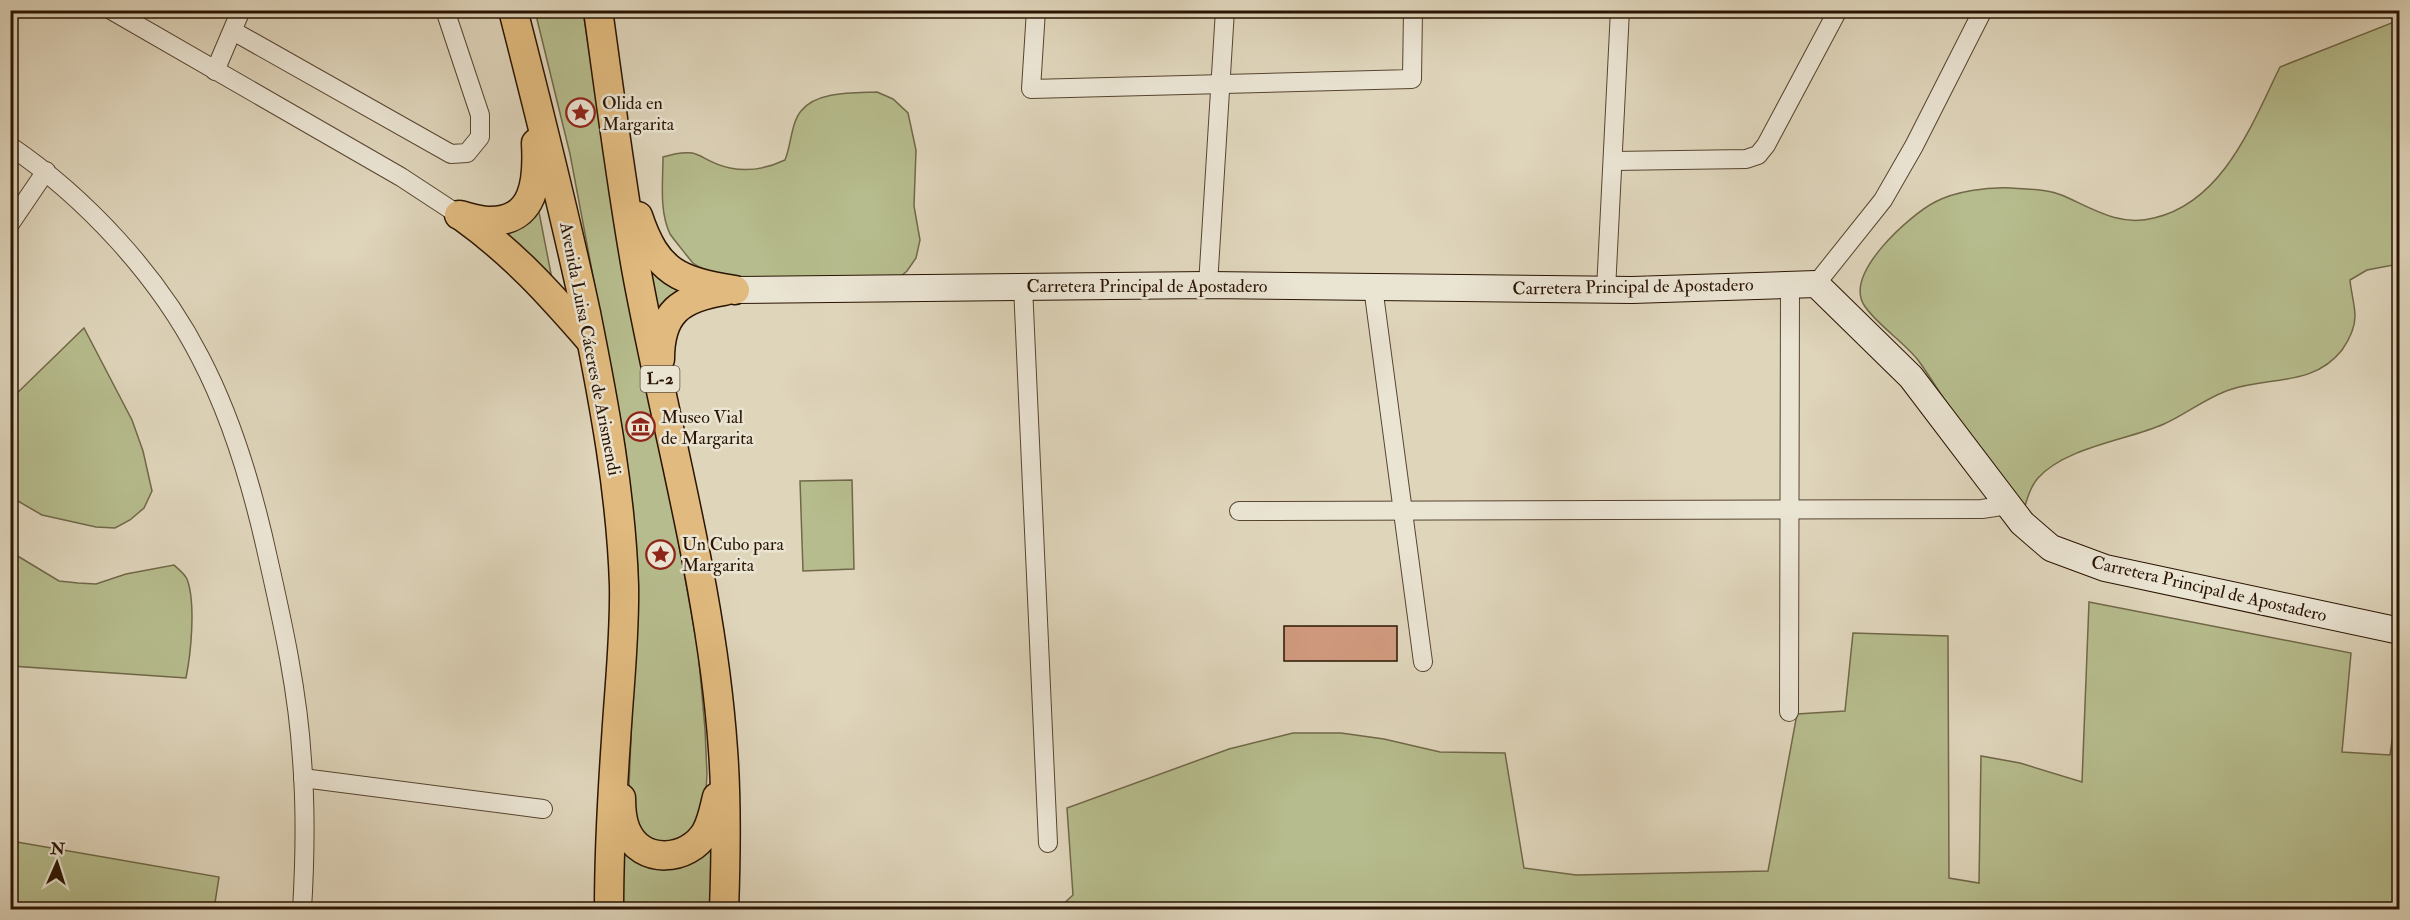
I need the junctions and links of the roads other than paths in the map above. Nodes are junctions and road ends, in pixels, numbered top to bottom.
1 (111, 10) edge
2 (241, 10) edge
3 (445, 10) edge
4 (513, 10) edge
5 (598, 10) edge
6 (1036, 10) edge
7 (1225, 10) edge
8 (1413, 10) edge
9 (1620, 10) edge
10 (1838, 10) edge
11 (1983, 10) edge
12 (233, 31) junction
13 (215, 71) junction
14 (1220, 84) junction
15 (534, 92) junction
16 (10, 146) edge
17 (1613, 161) junction
18 (620, 167) junction
19 (46, 171) junction
20 (459, 215) junction
21 (10, 224) edge
22 (1816, 284) junction
23 (1208, 285) junction
24 (1790, 285) junction
25 (1023, 286) junction
26 (1372, 287) junction
27 (735, 290) junction
28 (1606, 290) junction
29 (592, 342) junction
30 (660, 382) junction
31 (2008, 505) junction
32 (1789, 509) junction
33 (1402, 510) junction
34 (1239, 511) dead end
35 (2400, 631) edge
36 (1423, 662) dead end
37 (1789, 712) dead end
38 (615, 742) junction
39 (723, 748) junction
40 (303, 778) junction
41 (543, 809) dead end
42 (1048, 843) dead end
43 (302, 909) edge
44 (609, 909) edge
45 (724, 909) edge

1 - 13 street
2 - 12 street
3 - 12 street
4 - 15 main road, Avenida Luisa Cáceres de Arismendi
5 - 18 main road, L-2
6 - 14 street
7 - 14 street
8 - 14 street
9 - 17 street
10 - 17 street
11 - 22 street
12 - 13 street
13 - 20 street
14 - 23 street
15 - 20 main road
15 - 29 main road, Avenida Luisa Cáceres de Arismendi
16 - 19 street
17 - 28 street
18 - 27 main road
18 - 30 main road, L-2
19 - 21 street
19 - 40 street
20 - 29 main road
22 - 24 street, Carretera Principal de Apostadero
22 - 31 street, Carretera Principal de Apostadero
23 - 25 street, Carretera Principal de Apostadero
23 - 26 street, Carretera Principal de Apostadero
24 - 28 street, Carretera Principal de Apostadero
24 - 32 street
25 - 27 street, Carretera Principal de Apostadero
25 - 42 street
26 - 28 street, Carretera Principal de Apostadero
26 - 33 street
27 - 30 main road
29 - 38 main road, Avenida Luisa Cáceres de Arismendi
30 - 39 main road, L-2
31 - 32 street
31 - 35 street, Carretera Principal de Apostadero
32 - 33 street
32 - 37 street
33 - 34 street
33 - 36 street
38 - 39 main road
38 - 44 main road, Avenida Luisa Cáceres de Arismendi
39 - 45 main road, L-2
40 - 41 street
40 - 43 street

